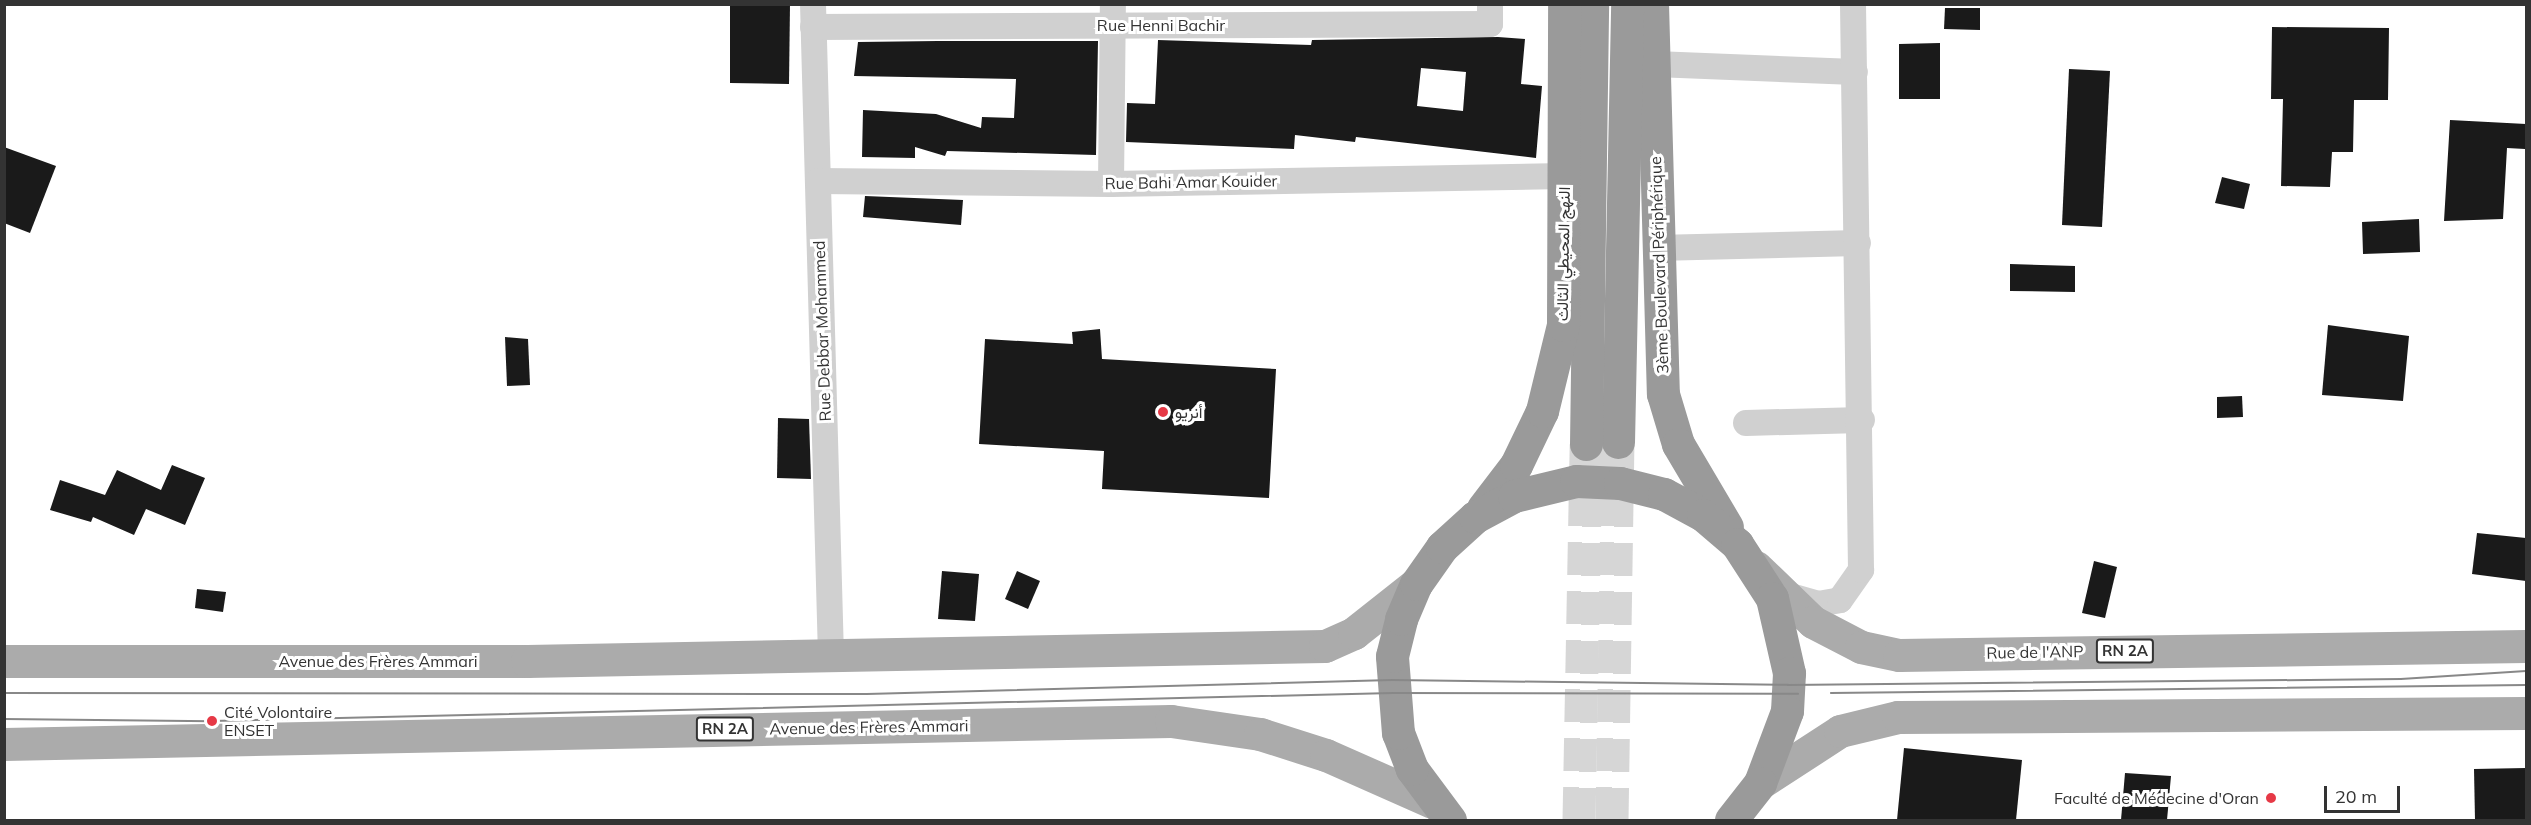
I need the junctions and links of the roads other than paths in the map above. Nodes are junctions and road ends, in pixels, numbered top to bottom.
1 (1490, 4) edge
2 (1564, 4) edge
3 (1592, 4) edge
4 (1627, 4) edge
5 (1652, 4) edge
6 (1853, 4) edge
7 (1113, 15) edge
8 (813, 16) edge
9 (1655, 64) junction
10 (1855, 72) junction
11 (1564, 176) junction
12 (818, 181) junction
13 (1111, 184) junction
14 (1858, 243) junction
15 (1656, 248) junction
16 (1862, 420) junction
17 (1746, 423) dead end
18 (1618, 442) tunnel mouth
19 (1586, 444) tunnel mouth
20 (1475, 517) junction
21 (1745, 555) junction
22 (1416, 584) junction
23 (1784, 594) junction
24 (2526, 646) edge
25 (831, 657) junction
26 (4, 661) edge
27 (2526, 713) edge
28 (4, 744) edge
29 (1761, 783) junction
30 (1441, 813) edge
31 (1731, 820) edge

1 - 7 street, Rue Henni Bachir
2 - 11 highway, النهج المحيطي الثالث
3 - 19 highway
4 - 18 highway
5 - 9 highway, 3ème Boulevard Périphérique
6 - 10 street
7 - 8 street, Rue Henni Bachir
7 - 13 street
8 - 12 street, Rue Debbar Mohammed
9 - 10 street
9 - 15 highway, 3ème Boulevard Périphérique
10 - 14 street
11 - 13 street, Rue Bahi Amar Kouider
11 - 20 highway, النهج المحيطي الثالث
12 - 13 street, Rue Bahi Amar Kouider
12 - 25 street, Rue Debbar Mohammed
14 - 15 street
14 - 16 street
15 - 21 highway, 3ème Boulevard Périphérique
16 - 17 street
16 - 23 street
20 - 21 highway
20 - 22 highway
21 - 23 main road, Rue de l'ANP / RN 2A
21 - 29 highway, 3ème Boulevard Périphérique
22 - 25 main road, Avenue des Frères Ammari
22 - 30 highway
23 - 24 main road, Rue de l'ANP / RN 2A
25 - 26 main road, Avenue des Frères Ammari
27 - 29 main road
28 - 30 main road, Avenue des Frères Ammari / RN 2A
29 - 31 highway, 3ème Boulevard Périphérique

